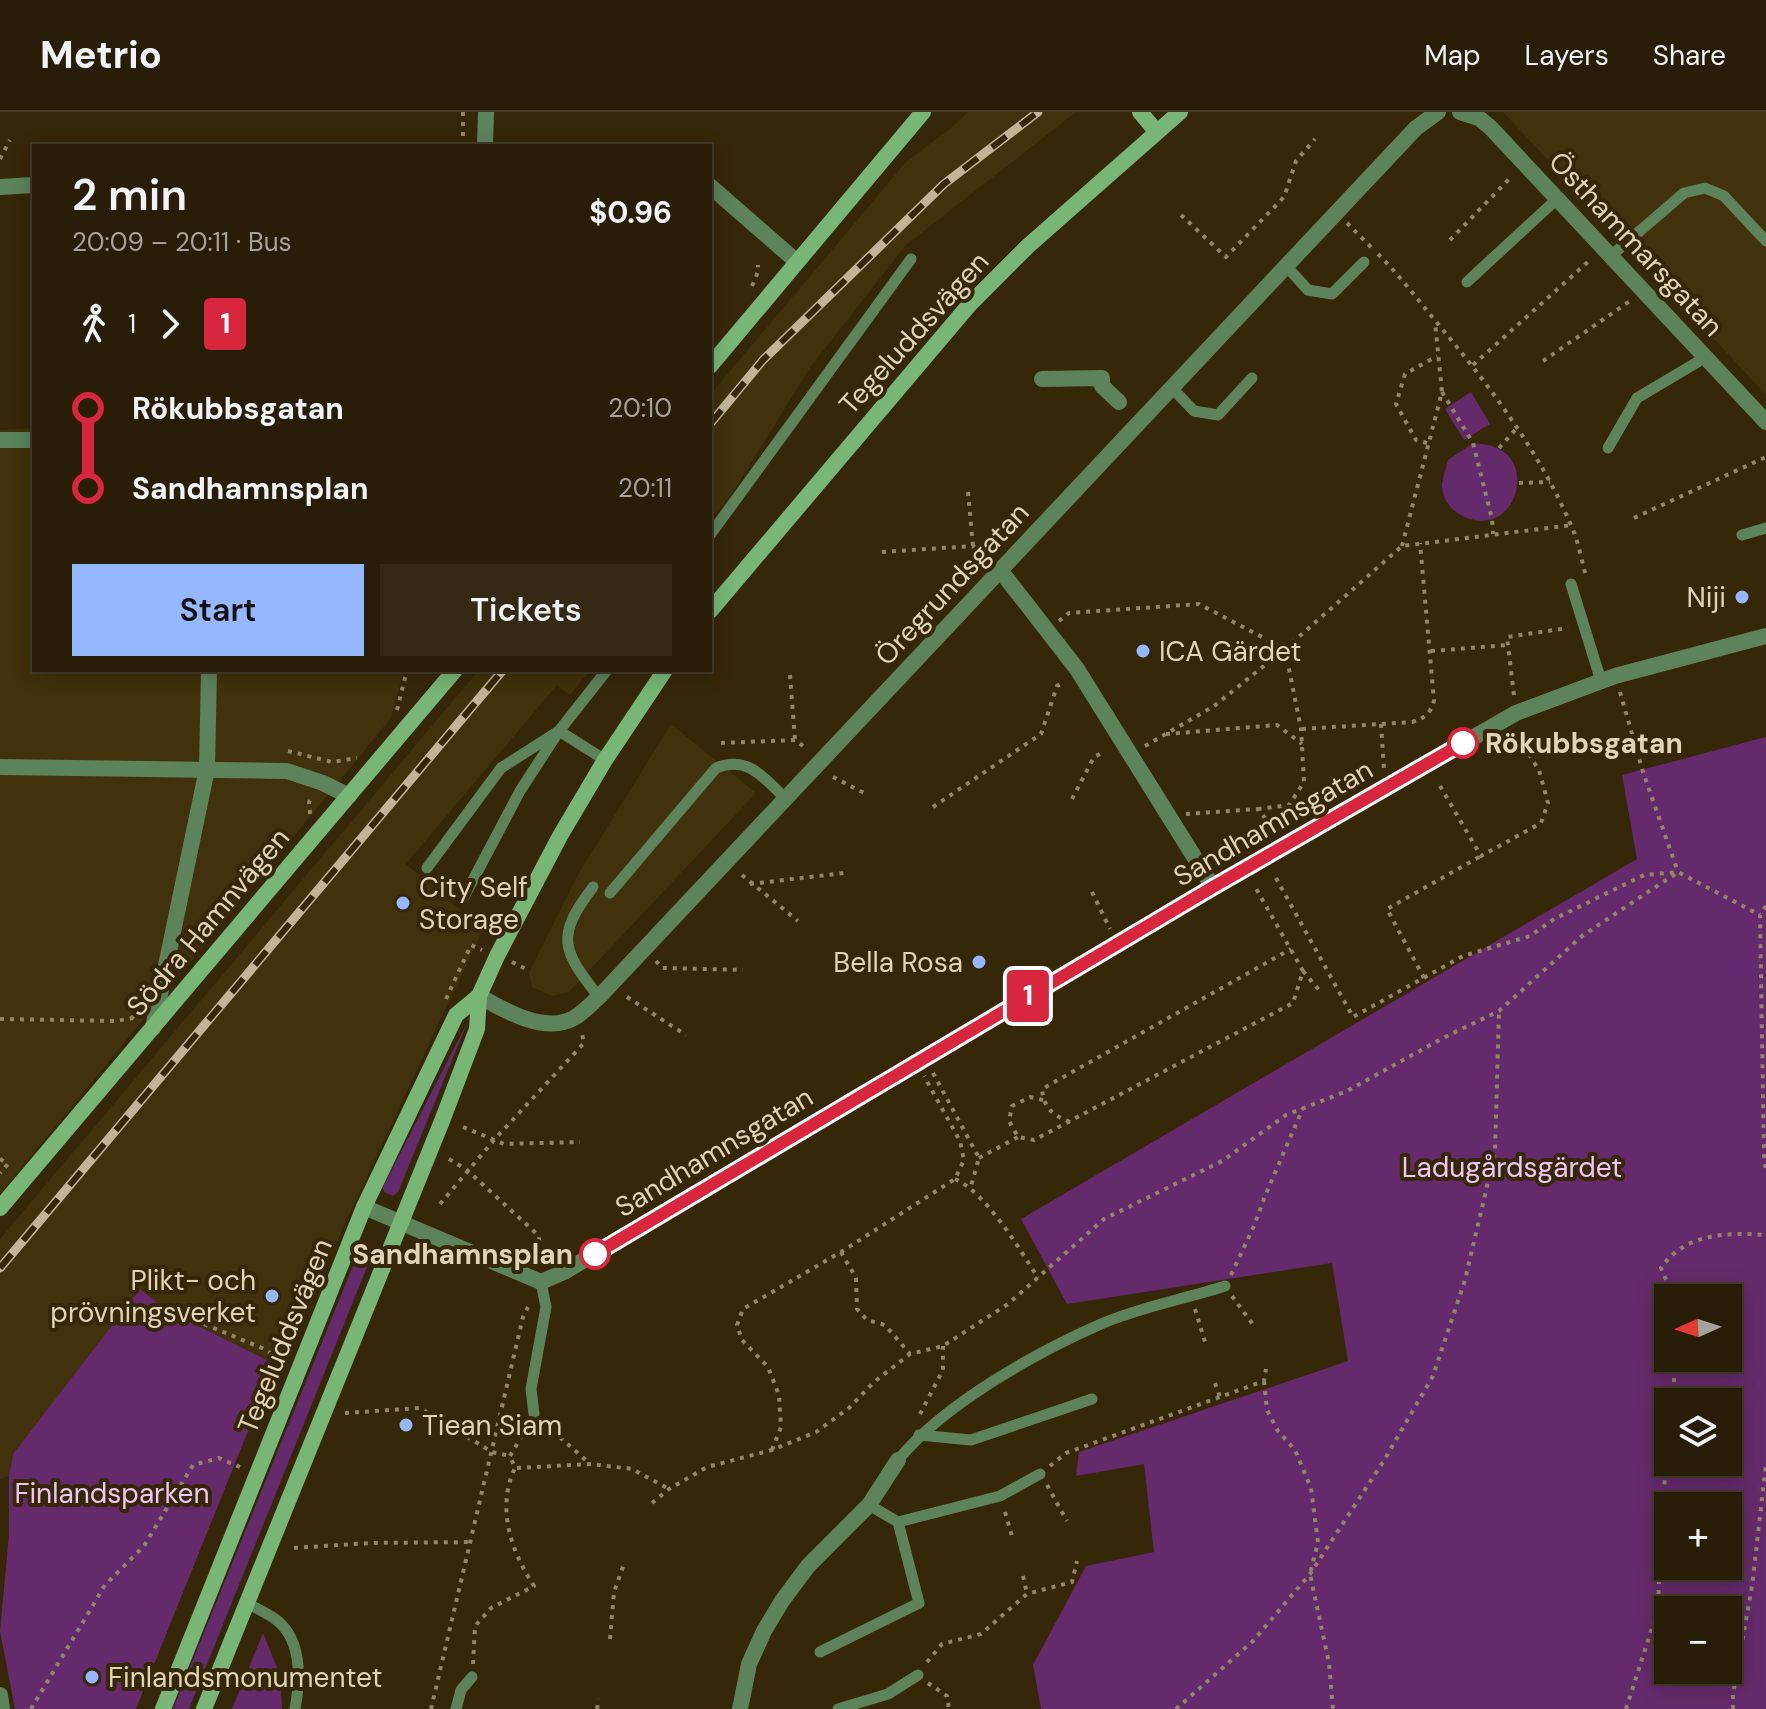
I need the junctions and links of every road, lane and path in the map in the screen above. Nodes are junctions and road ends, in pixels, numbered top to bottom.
1 (463, 112) edge
2 (486, 112) edge
3 (923, 112) edge
4 (1140, 112) edge
5 (1180, 112) edge
6 (1438, 112) edge
7 (1460, 112) edge
8 (1156, 131) junction
9 (1315, 139) dead end
10 (10, 140) dead end
11 (463, 144) edge
12 (485, 144) edge
13 (0, 159) edge
14 (1525, 162) junction
15 (32, 185) edge
16 (0, 187) edge
17 (712, 188) edge
18 (1558, 198) junction
19 (1337, 213) junction
20 (1181, 215) dead end
21 (1450, 240) dead end
22 (1766, 241) edge
23 (1608, 251) junction
24 (911, 259) dead end
25 (796, 261) junction
26 (1364, 262) dead end
27 (1287, 267) junction
28 (1467, 282) dead end
29 (1645, 291) junction
30 (1435, 320) junction
31 (1437, 355) junction
32 (1706, 357) junction
33 (1543, 361) dead end
34 (712, 364) edge
35 (1473, 365) junction
36 (1252, 378) dead end
37 (1042, 379) dead end
38 (1172, 388) junction
39 (1442, 392) junction
40 (1119, 402) dead end
41 (1765, 420) edge
42 (1516, 429) junction
43 (0, 440) edge
44 (32, 440) edge
45 (1427, 443) junction
46 (1499, 448) dead end
47 (1608, 448) dead end
48 (1766, 457) edge
49 (1550, 482) junction
50 (1519, 483) dead end
51 (968, 492) dead end
52 (1634, 518) dead end
53 (1572, 525) junction
54 (1766, 528) edge
55 (712, 532) edge
56 (1493, 534) junction
57 (1742, 535) dead end
58 (1420, 543) junction
59 (973, 546) junction
60 (1402, 546) junction
61 (882, 552) dead end
62 (983, 556) dead end
63 (1000, 570) junction
64 (1571, 584) dead end
65 (1589, 585) dead end
66 (712, 609) edge
67 (1069, 613) dead end
68 (1582, 621) junction
69 (1766, 636) edge
70 (1508, 645) junction
71 (1285, 649) junction
72 (1430, 651) junction
73 (209, 672) edge
74 (406, 672) edge
75 (605, 672) edge
76 (664, 672) edge
77 (450, 673) edge
78 (790, 675) dead end
79 (1608, 678) junction
80 (1062, 683) dead end
81 (1516, 713) junction
82 (394, 722) dead end
83 (1381, 724) junction
84 (1301, 729) junction
85 (559, 731) junction
86 (1164, 735) junction
87 (1519, 739) dead end
88 (795, 740) junction
89 (721, 743) dead end
90 (1302, 744) junction
91 (803, 746) dead end
92 (1104, 752) dead end
93 (1130, 754) junction
94 (605, 760) junction
95 (0, 767) edge
96 (207, 769) junction
97 (833, 777) dead end
98 (1440, 786) dead end
99 (1384, 789) junction
100 (866, 794) dead end
101 (349, 796) junction
102 (786, 799) junction
103 (1072, 799) dead end
104 (933, 807) dead end
105 (1258, 809) junction
106 (1169, 815) junction
107 (1286, 845) junction
108 (1481, 856) junction
109 (427, 868) dead end
110 (1244, 869) junction
111 (1678, 872) junction
112 (844, 873) dead end
113 (742, 875) dead end
114 (1276, 878) dead end
115 (750, 884) junction
116 (593, 887) dead end
117 (1213, 887) junction
118 (1092, 892) dead end
119 (610, 893) dead end
120 (464, 897) dead end
121 (1766, 906) edge
122 (1760, 915) junction
123 (798, 921) dead end
124 (1117, 943) junction
125 (1291, 949) junction
126 (644, 950) junction
127 (743, 970) dead end
128 (1303, 971) junction
129 (1424, 978) junction
130 (1319, 990) dead end
131 (479, 996) junction
132 (599, 997) junction
133 (627, 997) dead end
134 (1499, 1011) junction
135 (577, 1017) junction
136 (0, 1019) edge
137 (131, 1019) dead end
138 (153, 1028) junction
139 (686, 1035) dead end
140 (920, 1059) junction
141 (1765, 1063) edge
142 (1043, 1100) junction
143 (1303, 1108) junction
144 (1070, 1122) junction
145 (463, 1127) dead end
146 (1018, 1137) junction
147 (494, 1140) junction
148 (580, 1142) dead end
149 (979, 1158) junction
150 (0, 1159) edge
151 (449, 1159) dead end
152 (467, 1170) junction
153 (0, 1173) edge
154 (1766, 1173) edge
155 (955, 1179) junction
156 (971, 1186) junction
157 (440, 1204) dead end
158 (0, 1207) edge
159 (364, 1207) junction
160 (400, 1222) junction
161 (1766, 1235) edge
162 (841, 1252) junction
163 (1038, 1278) junction
164 (541, 1282) junction
165 (1668, 1284) edge
166 (1225, 1286) junction
167 (1191, 1297) junction
168 (204, 1324) dead end
169 (1254, 1326) dead end
170 (1205, 1342) dead end
171 (943, 1346) junction
172 (910, 1354) junction
173 (284, 1361) dead end
174 (1266, 1369) dead end
175 (1264, 1381) junction
176 (1215, 1383) dead end
177 (1220, 1397) junction
178 (1092, 1399) dead end
179 (345, 1413) dead end
180 (534, 1414) dead end
181 (556, 1434) dead end
182 (919, 1435) junction
183 (772, 1450) junction
184 (492, 1452) junction
185 (898, 1460) joint
186 (591, 1464) junction
187 (1766, 1464) edge
188 (240, 1467) dead end
189 (515, 1468) junction
190 (1040, 1474) junction
191 (1666, 1476) edge
192 (669, 1489) junction
193 (1000, 1496) junction
194 (652, 1503) dead end
195 (869, 1505) junction
196 (1067, 1521) dead end
197 (898, 1522) junction
198 (1012, 1536) dead end
199 (471, 1542) junction
200 (294, 1548) dead end
201 (1077, 1561) dead end
202 (624, 1564) dead end
203 (1310, 1574) junction
204 (1023, 1576) dead end
205 (1027, 1594) junction
206 (247, 1603) junction
207 (610, 1639) dead end
208 (820, 1652) dead end
209 (918, 1675) junction
210 (472, 1677) joint
211 (0, 1695) edge
212 (599, 1699) dead end
213 (2, 1709) edge
214 (31, 1709) edge
215 (163, 1709) edge
216 (204, 1709) edge
217 (295, 1709) edge
218 (431, 1709) edge
219 (456, 1709) edge
220 (597, 1709) edge
221 (740, 1709) edge
222 (838, 1709) edge
223 (949, 1709) edge
224 (1176, 1709) edge
225 (1333, 1709) edge
226 (1626, 1709) edge
227 (1733, 1709) edge

1 - 11 path
2 - 12 street
3 - 25 main road
4 - 8 main road
5 - 8 main road, Tegeluddsvägen
6 - 19 street, Öregrundsgatan
7 - 14 street, Östhammarsgatan
8 - 66 main road, Tegeluddsvägen
9 - 20 path
10 - 13 path
14 - 18 street, Östhammarsgatan
14 - 21 path
15 - 16 street
17 - 25 street
18 - 23 street, Östhammarsgatan
18 - 28 lane
19 - 27 street, Öregrundsgatan
19 - 30 path
22 - 23 lane
23 - 29 street, Östhammarsgatan
23 - 35 path
24 - 55 lane
25 - 34 main road
26 - 27 lane
27 - 38 street, Öregrundsgatan
29 - 32 street, Östhammarsgatan
29 - 33 path
30 - 31 path
30 - 35 path
31 - 39 path
31 - 45 path
32 - 41 street, Östhammarsgatan
32 - 47 lane
35 - 42 path
36 - 38 lane
37 - 40 street
38 - 63 street, Öregrundsgatan
39 - 45 path
39 - 56 path
42 - 46 path
42 - 49 path
43 - 44 street
45 - 60 path
48 - 52 path
49 - 50 path
49 - 53 path
51 - 59 path
53 - 56 path
53 - 65 path
54 - 57 lane
56 - 58 path
58 - 60 path
58 - 72 path
59 - 61 path
59 - 62 path
60 - 71 path
63 - 93 street
63 - 102 street, Öregrundsgatan
64 - 68 lane
67 - 71 path
68 - 70 path
68 - 79 lane
69 - 79 street, Sandhamnsgatan
70 - 72 path
70 - 81 path
71 - 84 path
71 - 86 path
72 - 83 path
73 - 96 street
74 - 82 path
75 - 85 lane
76 - 94 main road, Tegeluddsvägen
77 - 101 main road, Södra Hamnvägen
78 - 88 path
79 - 81 street, Sandhamnsgatan
79 - 111 path
80 - 104 path
81 - 99 street, Sandhamnsgatan
83 - 84 path
83 - 99 path
84 - 90 path
85 - 94 lane
85 - 109 lane
85 - 120 lane
86 - 90 path
86 - 93 path
87 - 108 path
88 - 89 path
88 - 91 path
90 - 105 path
92 - 103 path
93 - 106 street
94 - 131 main road, Tegeluddsvägen
95 - 96 street
96 - 101 street
96 - 138 street
97 - 100 path
98 - 108 path
99 - 107 street, Sandhamnsgatan
101 - 138 main road, Södra Hamnvägen
102 - 119 lane
102 - 126 street, Öregrundsgatan
105 - 106 path
105 - 107 path
106 - 117 street
107 - 110 street, Sandhamnsgatan
108 - 129 path
110 - 117 street, Sandhamnsgatan
110 - 125 path
111 - 122 path
111 - 129 path
111 - 134 path
112 - 115 path
113 - 115 path
114 - 129 path
115 - 123 path
116 - 132 lane
117 - 124 street, Sandhamnsgatan
118 - 124 path
121 - 122 path
122 - 141 path
124 - 140 street, Sandhamnsgatan
125 - 128 path
125 - 142 path
126 - 127 path
126 - 132 street, Öregrundsgatan
128 - 130 path
128 - 144 path
131 - 135 street
131 - 159 main road, Tegeluddsvägen
131 - 160 main road, Tegeluddsvägen
132 - 135 street, Öregrundsgatan
133 - 139 path
134 - 143 path
134 - 203 path
135 - 147 path
136 - 137 path
138 - 158 main road, Södra Hamnvägen
140 - 149 path
140 - 155 path
140 - 164 street, Sandhamnsgatan
141 - 154 path
142 - 144 path
142 - 146 path
143 - 163 path
143 - 166 path
144 - 146 path
145 - 147 path
146 - 149 path
147 - 148 path
147 - 152 path
149 - 156 path
150 - 153 path
151 - 152 path
152 - 157 path
152 - 164 path
155 - 156 path
155 - 162 path
156 - 163 path
159 - 160 street
159 - 215 main road, Tegeluddsvägen
160 - 164 street
160 - 206 main road, Tegeluddsvägen
161 - 165 path
162 - 172 path
162 - 183 path
163 - 171 path
164 - 180 lane
164 - 184 path
166 - 167 lane
166 - 169 path
167 - 170 path
167 - 182 lane
168 - 173 path
171 - 172 path
171 - 182 path
172 - 183 path
174 - 175 path
175 - 177 path
175 - 203 path
176 - 177 path
177 - 190 path
178 - 182 lane
179 - 184 path
181 - 186 path
182 - 185 lane
183 - 192 path
184 - 189 path
184 - 199 path
185 - 195 street
186 - 189 path
186 - 192 path
187 - 227 path
188 - 214 path
189 - 210 path
190 - 193 lane
190 - 196 path
191 - 226 path
192 - 194 path
193 - 197 lane
193 - 198 path
195 - 197 lane
195 - 221 street
197 - 208 lane
199 - 200 path
199 - 218 path
201 - 205 path
202 - 207 path
203 - 224 path
203 - 225 path
204 - 205 path
205 - 209 path
206 - 216 main road, Tegeluddsvägen
206 - 217 lane
209 - 222 lane
209 - 223 path
210 - 219 lane
211 - 213 street
212 - 220 path

